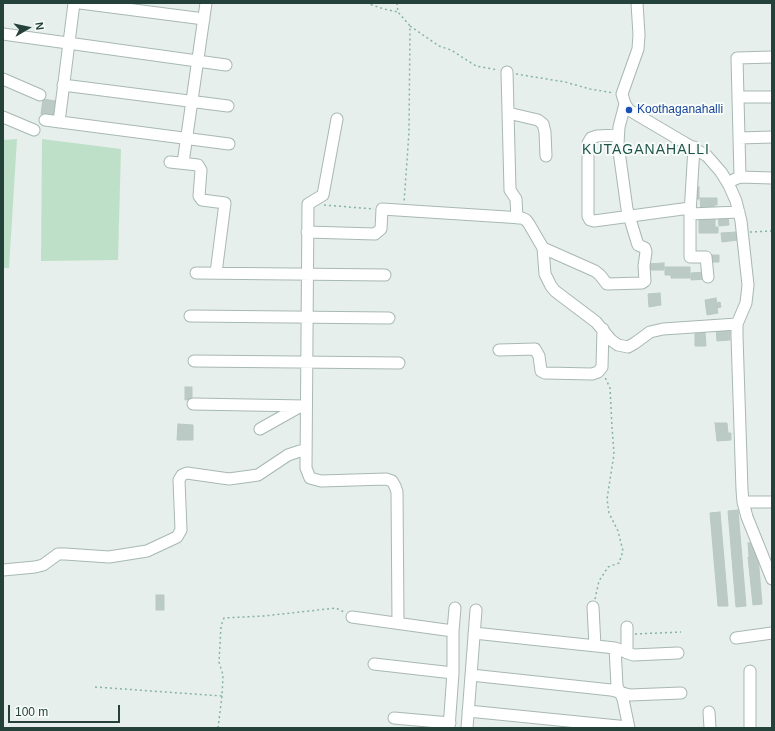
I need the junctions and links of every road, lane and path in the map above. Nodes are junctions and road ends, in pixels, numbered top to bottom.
1 (74, 3) edge
2 (80, 3) edge
3 (206, 3) edge
4 (366, 3) edge
5 (397, 3) edge
6 (637, 3) edge
7 (138, 7) edge
8 (398, 12) junction
9 (204, 19) junction
10 (3, 34) edge
11 (69, 43) junction
12 (772, 57) edge
13 (198, 61) junction
14 (226, 65) dead end
15 (508, 72) dead end
16 (3, 79) edge
17 (63, 85) junction
18 (40, 95) dead end
19 (739, 97) junction
20 (772, 97) edge
21 (192, 101) junction
22 (624, 104) junction
23 (228, 106) dead end
24 (508, 113) junction
25 (3, 117) edge
26 (337, 119) dead end
27 (45, 120) dead end
28 (58, 122) junction
29 (34, 130) dead end
30 (618, 135) junction
31 (772, 137) edge
32 (739, 138) junction
33 (187, 139) junction
34 (229, 144) dead end
35 (694, 148) junction
36 (546, 156) dead end
37 (170, 162) dead end
38 (183, 163) junction
39 (740, 177) junction
40 (772, 178) edge
41 (728, 183) junction
42 (322, 205) dead end
43 (382, 209) junction
44 (404, 210) junction
45 (690, 211) junction
46 (739, 212) junction
47 (629, 216) junction
48 (517, 218) junction
49 (772, 231) edge
50 (307, 232) junction
51 (742, 232) junction
52 (543, 248) junction
53 (196, 273) dead end
54 (216, 273) junction
55 (307, 274) junction
56 (385, 275) dead end
57 (708, 277) dead end
58 (190, 316) dead end
59 (307, 317) junction
60 (389, 318) dead end
61 (737, 324) junction
62 (603, 329) junction
63 (499, 350) dead end
64 (194, 360) dead end
65 (306, 362) junction
66 (399, 363) dead end
67 (598, 372) junction
68 (193, 404) dead end
69 (304, 406) junction
70 (260, 429) dead end
71 (306, 451) junction
72 (743, 502) junction
73 (772, 502) edge
74 (3, 570) edge
75 (772, 579) edge
76 (593, 607) joint
77 (455, 608) dead end
78 (476, 610) dead end
79 (352, 617) joint
80 (398, 623) junction
81 (452, 630) junction
82 (627, 631) joint
83 (681, 632) dead end
84 (474, 633) junction
85 (772, 633) edge
86 (736, 638) dead end
87 (595, 646) junction
88 (615, 648) junction
89 (627, 653) junction
90 (678, 653) dead end
91 (374, 664) dead end
92 (750, 671) dead end
93 (453, 673) junction
94 (471, 675) junction
95 (95, 687) dead end
96 (620, 692) junction
97 (681, 693) dead end
98 (222, 696) junction
99 (468, 711) junction
100 (709, 712) dead end
101 (394, 718) dead end
102 (449, 725) edge
103 (629, 727) edge
104 (218, 728) edge
105 (467, 728) edge
106 (710, 728) edge
107 (750, 728) edge

1 - 11 street
2 - 7 street
3 - 9 street
4 - 8 path
5 - 8 path
6 - 22 street
7 - 9 street
8 - 44 path
9 - 13 street
10 - 11 street
11 - 13 street
11 - 17 street
12 - 19 street
13 - 14 street
13 - 21 street
15 - 24 street
16 - 18 street
17 - 21 street
17 - 28 street
19 - 20 street
19 - 32 street
21 - 23 street
21 - 33 street
22 - 30 street
22 - 35 street
24 - 36 street
24 - 48 street
25 - 29 street
26 - 50 street
27 - 28 street
28 - 33 street
30 - 47 street
30 - 47 street
31 - 32 street
32 - 39 street
33 - 34 street
33 - 38 street
35 - 41 street
35 - 45 street
37 - 38 street
38 - 54 street
39 - 40 street
39 - 41 street
41 - 46 street
42 - 43 path
43 - 44 street
43 - 50 street
44 - 48 street
45 - 46 street
45 - 47 street
45 - 57 street
46 - 51 street
47 - 52 street
48 - 52 street
49 - 51 path
50 - 55 street
51 - 61 street
52 - 62 street
53 - 54 street
54 - 55 street
55 - 56 street
55 - 59 street
58 - 59 street
59 - 60 street
59 - 65 street
61 - 62 street
61 - 72 street
62 - 67 street
63 - 67 street
64 - 65 street
65 - 66 street
65 - 69 street
67 - 76 path
68 - 69 street
69 - 70 street
69 - 71 street
71 - 74 street
71 - 80 street
72 - 73 street
72 - 75 street
76 - 87 street
77 - 81 street
78 - 84 street
79 - 80 street
79 - 98 path
80 - 81 street
81 - 93 street
82 - 83 path
82 - 89 street
84 - 87 street
84 - 94 street
85 - 86 street
87 - 88 street
88 - 89 street
88 - 96 street
89 - 90 street
91 - 93 street
92 - 107 street
93 - 102 street
94 - 96 street
94 - 99 street
95 - 98 path
96 - 97 street
96 - 103 street
98 - 104 path
99 - 103 street
99 - 105 street
100 - 106 street
101 - 102 street

